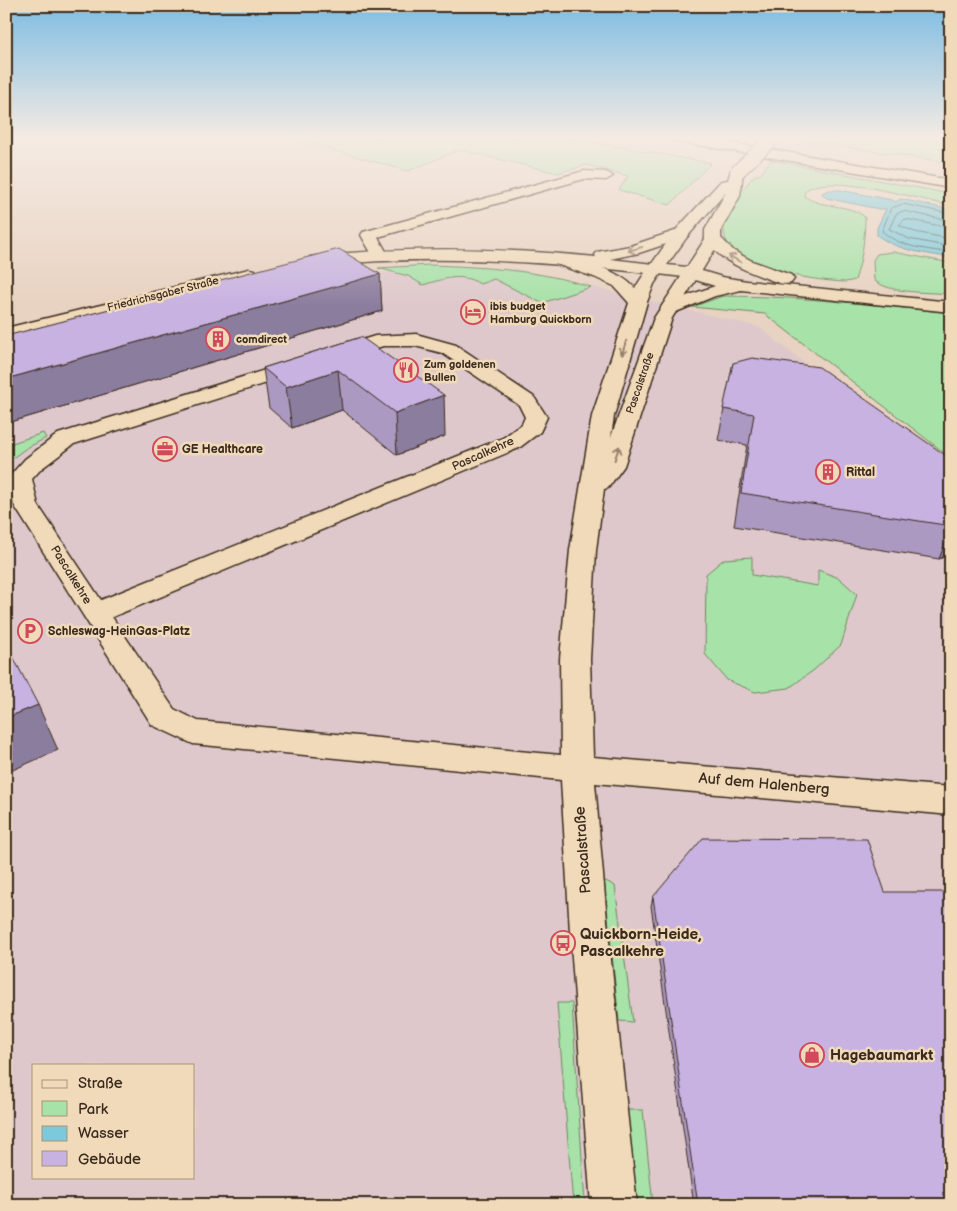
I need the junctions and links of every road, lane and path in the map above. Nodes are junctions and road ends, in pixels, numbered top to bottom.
1 (515, 194) edge
2 (717, 194) edge
3 (733, 194) edge
4 (682, 234) junction
5 (712, 238) junction
6 (380, 255) junction
7 (556, 259) junction
8 (297, 264) edge
9 (656, 269) junction
10 (264, 270) edge
11 (692, 273) junction
12 (796, 282) junction
13 (748, 286) junction
14 (951, 300) edge
15 (638, 302) junction
16 (951, 306) edge
17 (670, 308) junction
18 (6, 334) edge
19 (591, 494) junction
20 (95, 613) junction
21 (577, 769) junction
22 (951, 801) edge
23 (614, 1205) edge

1 - 6 main road
2 - 4 main road
3 - 5 main road
4 -> 7 main road
4 - 9 main road
5 - 11 main road
12 -> 5 main road
6 - 7 main road
6 - 8 main road
7 - 9 main road
7 - 15 main road
9 - 11 main road
9 - 15 main road, Pascalstraße
10 - 18 main road, Friedrichsgaber Straße
11 - 12 main road
11 - 13 main road
11 - 17 main road, Pascalstraße
12 - 14 main road
13 - 16 main road
13 - 17 main road
15 -> 19 main road, Pascalstraße
19 -> 17 main road, Pascalstraße
19 - 21 main road, Pascalstraße
20 - 20 main road, Pascalkehre
20 - 21 main road
21 - 22 main road, Auf dem Halenberg
21 - 23 main road, Pascalstraße

